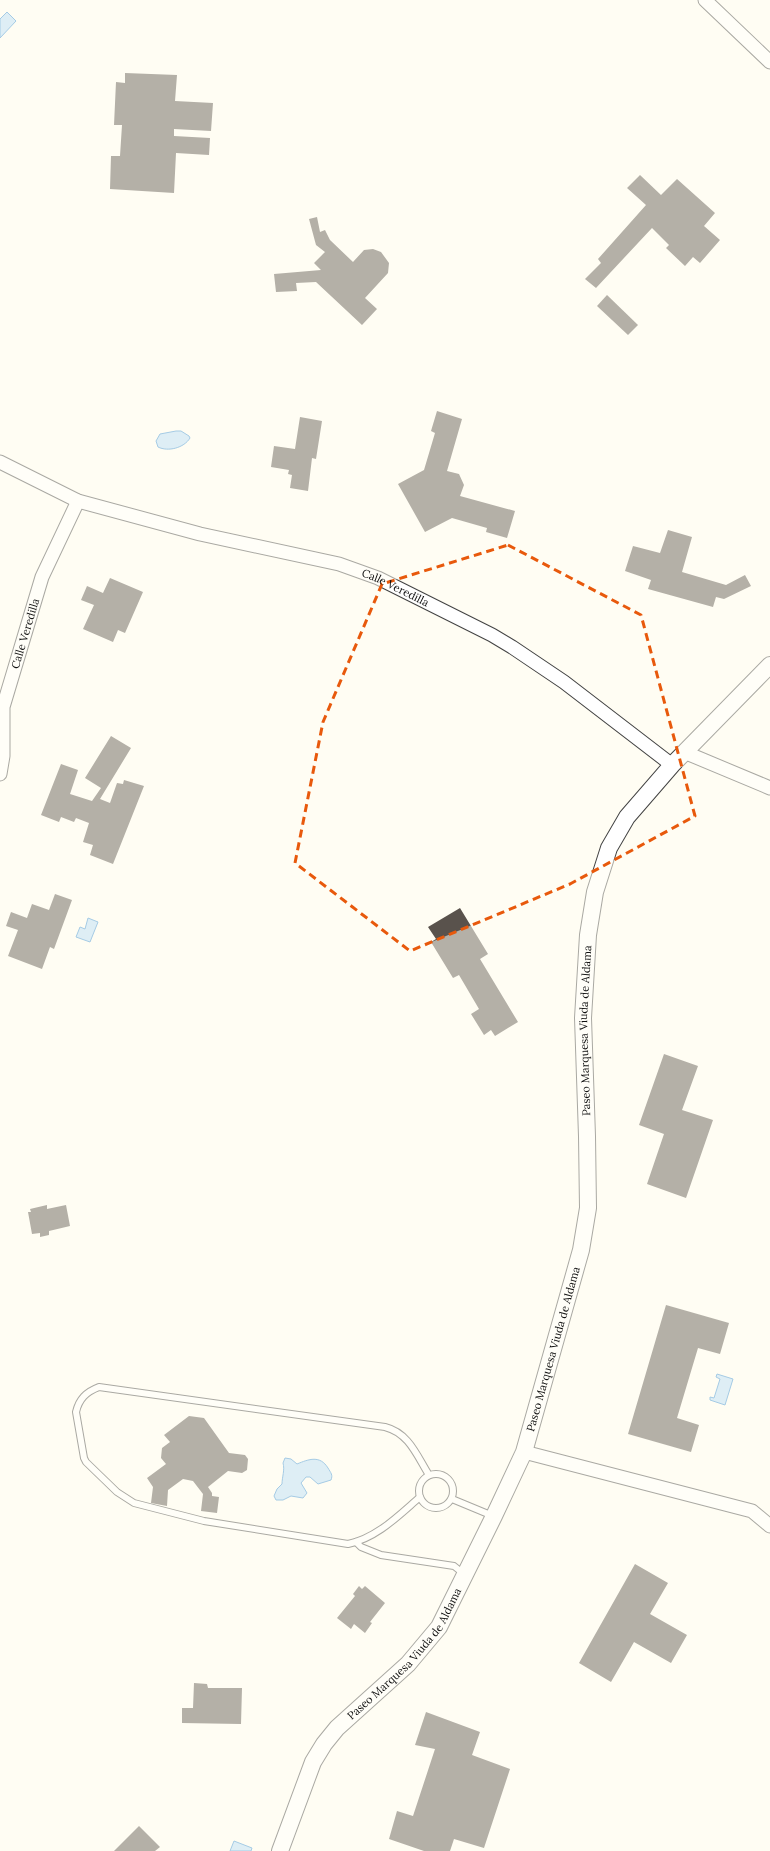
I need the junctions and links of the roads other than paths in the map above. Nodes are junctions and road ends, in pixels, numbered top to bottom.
1 (706, 0) edge
2 (770, 62) edge
3 (0, 462) edge
4 (78, 501) junction
5 (770, 665) edge
6 (684, 752) junction
7 (672, 765) junction
8 (0, 774) edge
9 (770, 788) edge
10 (524, 1452) junction
11 (429, 1475) junction
12 (420, 1497) junction
13 (452, 1499) junction
14 (494, 1516) junction
15 (770, 1526) edge
16 (356, 1542) junction
17 (466, 1575) junction
18 (280, 1851) edge

1 - 2 street
3 - 4 street, Calle Veredilla
4 - 7 street, Calle Veredilla
4 - 8 street, Calle Veredilla
5 - 6 street, Paseo Marquesa Viuda de Aldama
6 - 7 street, Paseo Marquesa Viuda de Aldama
6 - 9 street
7 - 10 street, Paseo Marquesa Viuda de Aldama
10 - 14 street, Paseo Marquesa Viuda de Aldama
10 - 15 street
11 - 12 lane
11 - 13 lane
11 - 16 lane
12 - 13 lane
12 - 16 lane
13 - 14 lane
14 - 17 street, Paseo Marquesa Viuda de Aldama
16 - 17 lane
17 - 18 street, Paseo Marquesa Viuda de Aldama

